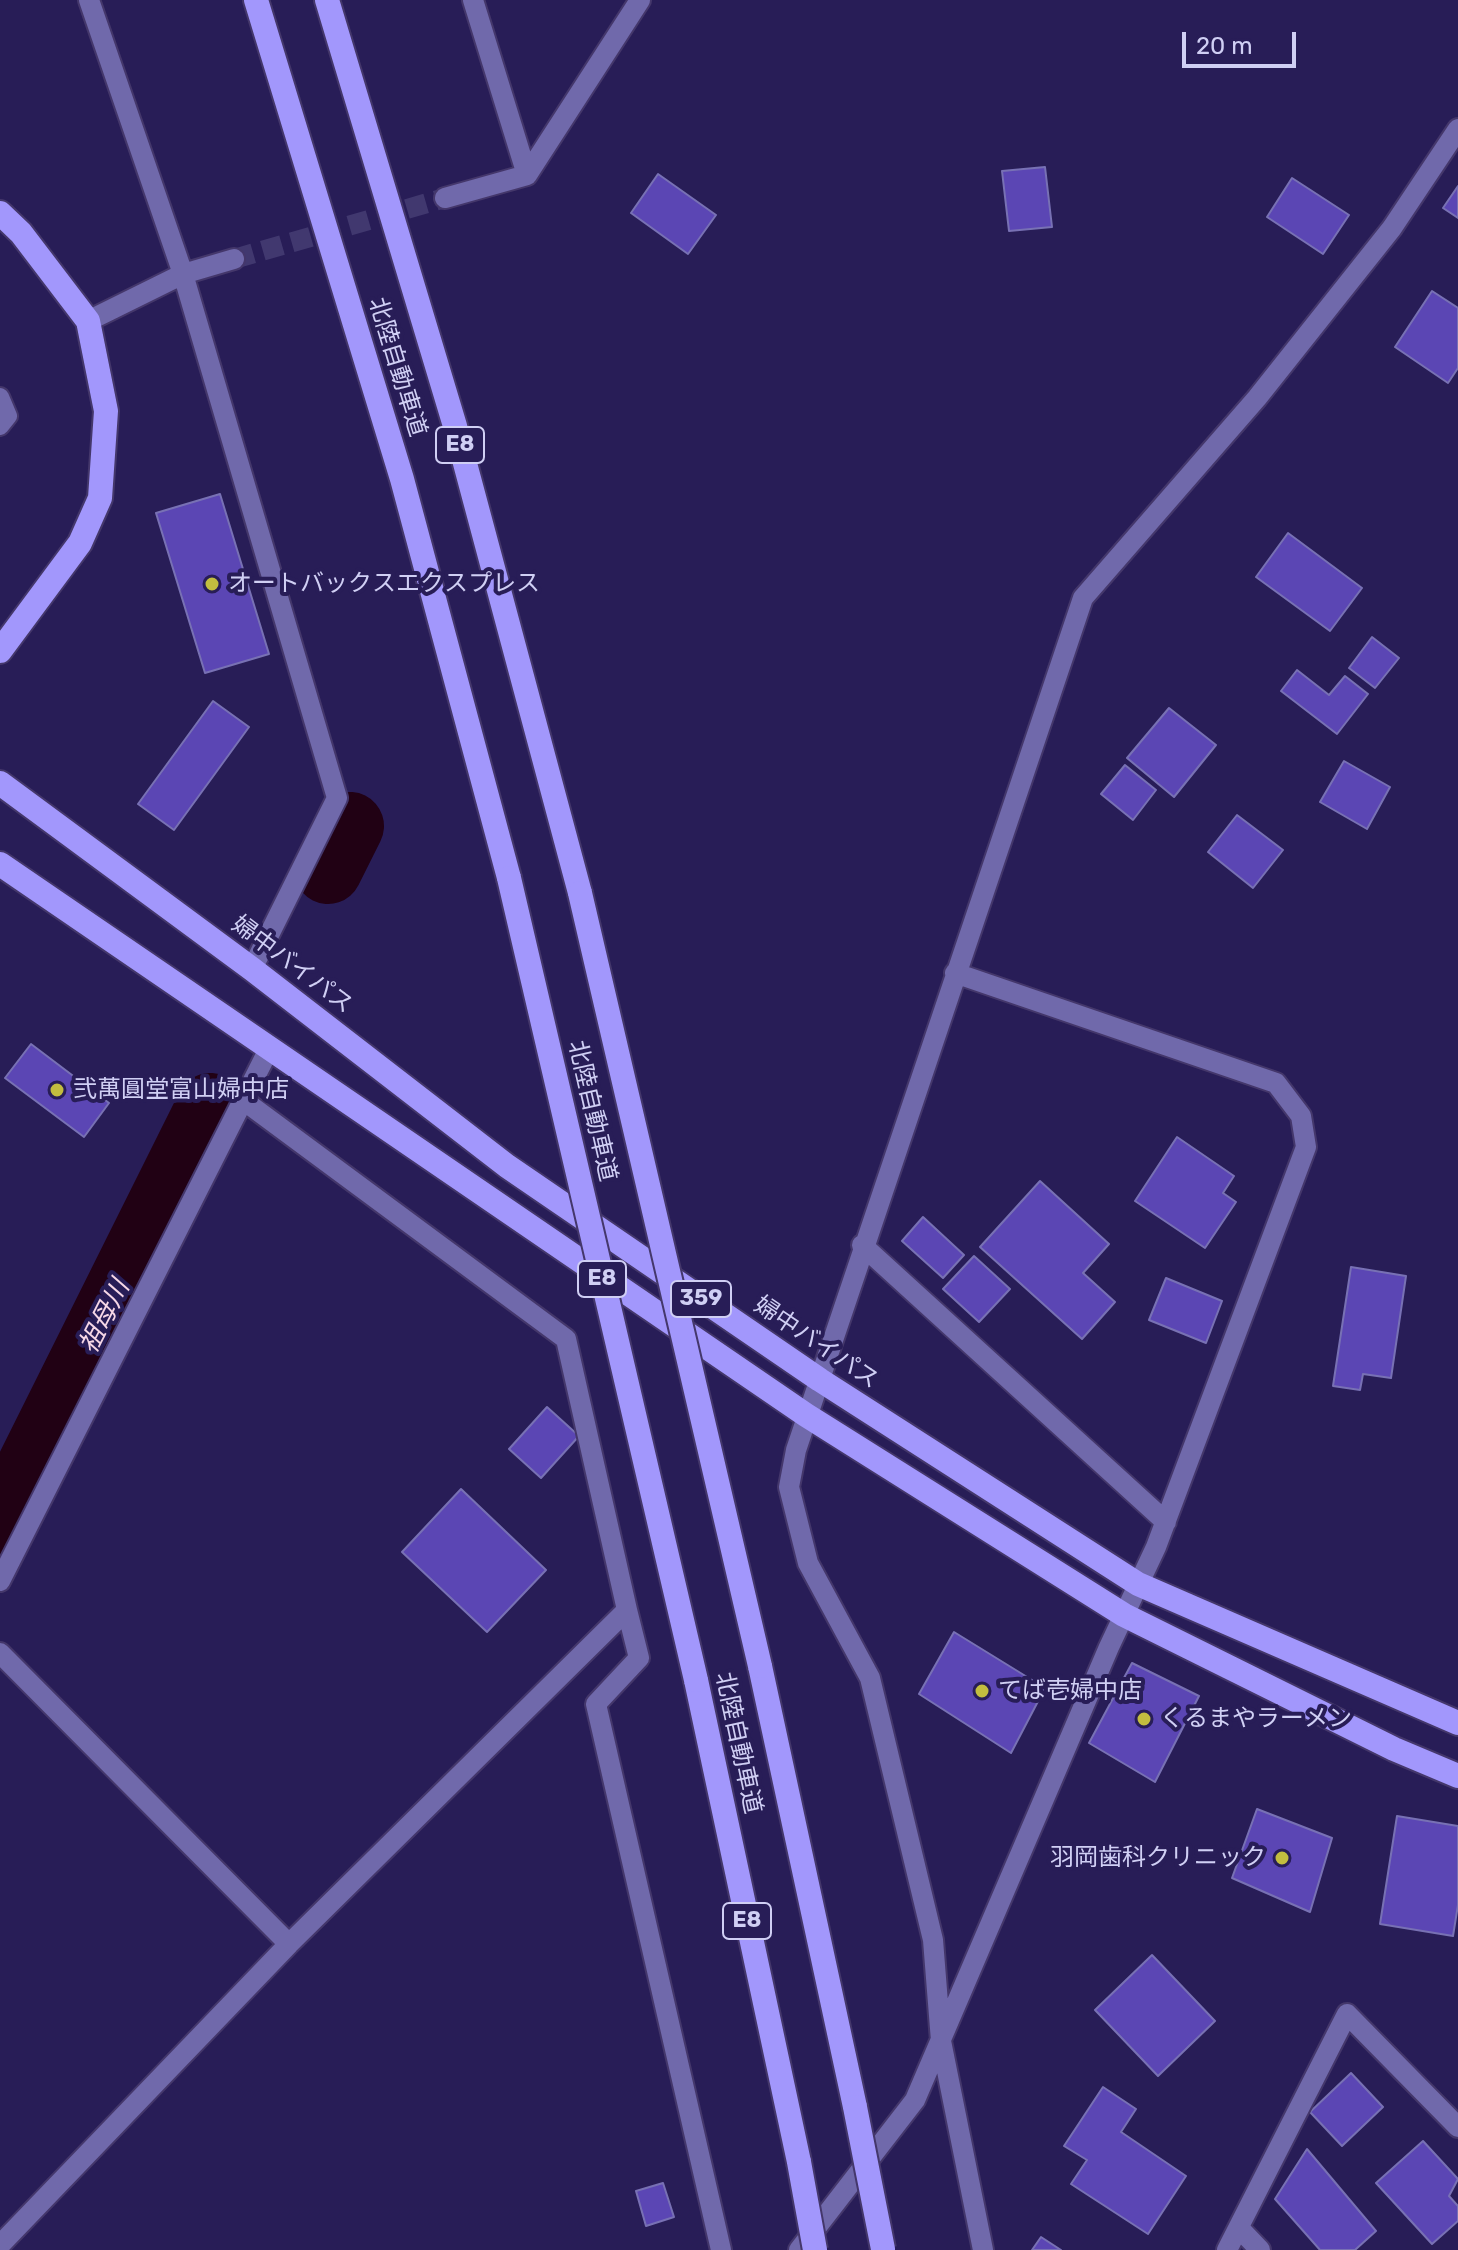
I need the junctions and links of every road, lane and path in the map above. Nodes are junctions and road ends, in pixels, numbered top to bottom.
1 (89, 0) edge
2 (256, 0) edge
3 (327, 0) edge
4 (473, 0) edge
5 (640, 0) edge
6 (1458, 129) edge
7 (527, 175) junction
8 (445, 198) tunnel mouth
9 (0, 213) edge
10 (234, 259) tunnel mouth
11 (183, 274) junction
12 (88, 321) junction
13 (0, 397) edge
14 (0, 426) edge
15 (0, 651) edge
16 (0, 783) edge
17 (0, 864) edge
18 (252, 969) junction
19 (955, 973) junction
20 (269, 1049) junction
21 (243, 1100) junction
22 (862, 1245) junction
23 (820, 1380) junction
24 (806, 1415) junction
25 (1166, 1522) junction
26 (0, 1581) edge
27 (1138, 1584) junction
28 (627, 1610) junction
29 (1124, 1615) junction
30 (0, 1653) edge
31 (1458, 1723) edge
32 (1458, 1776) edge
33 (289, 1944) junction
34 (941, 2041) junction
35 (1458, 2127) edge
36 (1239, 2228) junction
37 (0, 2245) edge
38 (721, 2250) edge
39 (799, 2250) edge
40 (815, 2250) edge
41 (883, 2250) edge
42 (983, 2250) edge
43 (1227, 2250) edge
44 (1260, 2250) edge

1 - 11 street
2 - 40 highway, 北陸自動車道 / E8, bridge
3 - 41 highway, 北陸自動車道 / E8, bridge
4 - 7 street
5 - 7 street
6 - 19 street
7 - 8 street
9 - 12 highway
10 - 11 street
11 - 12 street
11 - 18 street
12 - 15 highway
13 - 14 lane
16 - 18 highway, 婦中バイパス / 359
17 - 20 highway, 359
18 - 23 highway, 婦中バイパス / 359
19 - 22 street
19 - 25 street
20 - 21 street
20 - 24 highway, 359
21 - 26 street
21 - 28 street
22 - 23 street
22 - 25 street
23 - 24 street
23 - 27 highway, 婦中バイパス / 359
24 - 29 highway, 359
24 - 34 street
25 - 27 street
27 - 29 street
27 - 31 highway, 婦中バイパス / 359
28 - 33 street
28 - 38 street
29 - 32 highway, 359
29 - 34 street
30 - 33 street
33 - 37 street
34 - 39 street
34 - 42 street
35 - 36 street
36 - 43 street
36 - 44 street

